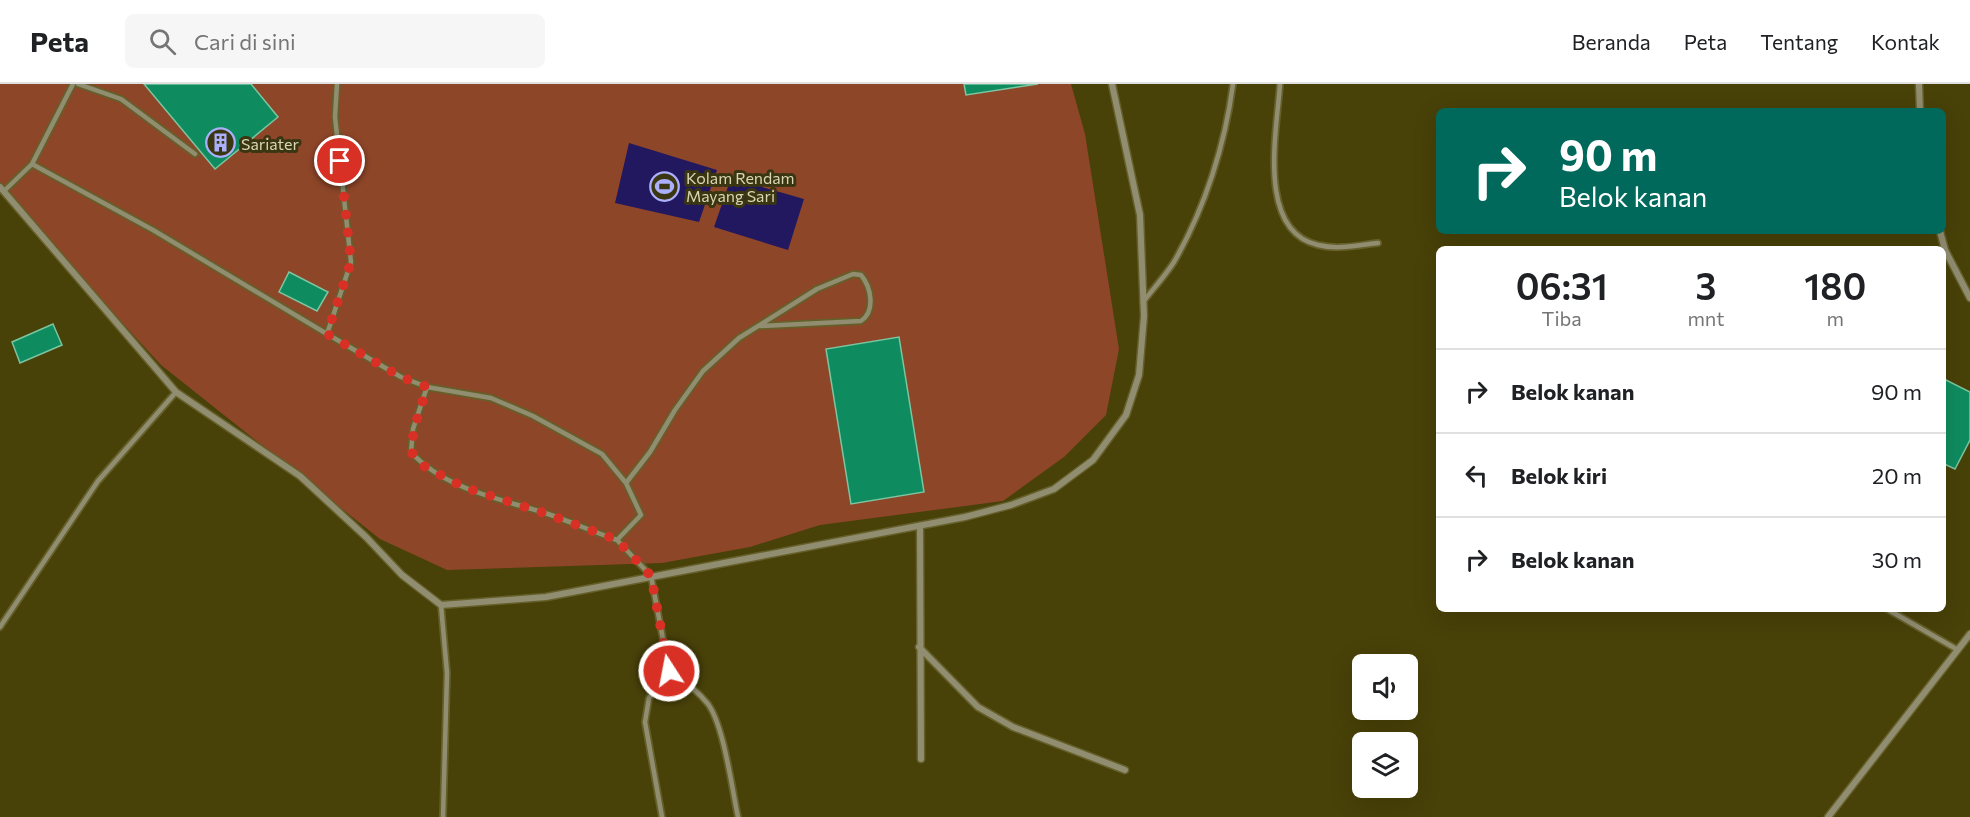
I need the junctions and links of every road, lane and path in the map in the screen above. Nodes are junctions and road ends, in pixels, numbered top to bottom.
1 (73, 84) edge
2 (78, 84) edge
3 (337, 84) edge
4 (1112, 84) edge
5 (1233, 84) edge
6 (1280, 84) edge
7 (1919, 84) edge
8 (1920, 108) edge
9 (195, 154) dead end
10 (32, 164) junction
11 (2, 189) edge
12 (1378, 243) dead end
13 (1946, 252) edge
14 (1970, 298) edge
15 (1143, 302) junction
16 (760, 326) junction
17 (327, 334) junction
18 (427, 387) junction
19 (176, 392) junction
20 (626, 483) junction
21 (920, 526) junction
22 (617, 540) junction
23 (651, 576) junction
24 (441, 605) junction
25 (1892, 612) edge
26 (0, 627) edge
27 (1970, 634) edge
28 (919, 647) junction
29 (1958, 650) junction
30 (669, 671) junction
31 (921, 759) dead end
32 (1125, 770) dead end
33 (443, 817) edge
34 (662, 817) edge
35 (738, 817) edge
36 (1828, 817) edge

1 - 10 lane
2 - 9 lane
3 - 17 lane
4 - 15 street
5 - 15 lane
6 - 12 lane
7 - 8 street
10 - 11 lane
10 - 17 lane
11 - 19 street
13 - 14 street
15 - 21 street
16 - 16 lane
16 - 20 lane
17 - 18 lane
18 - 20 lane
18 - 22 lane
19 - 24 street
19 - 26 lane
20 - 22 lane
21 - 23 street
21 - 28 street
22 - 23 lane
23 - 24 street
23 - 30 lane
24 - 33 lane
25 - 29 lane
27 - 29 street
28 - 31 street
28 - 32 street
29 - 36 street
30 - 34 lane
30 - 35 lane

